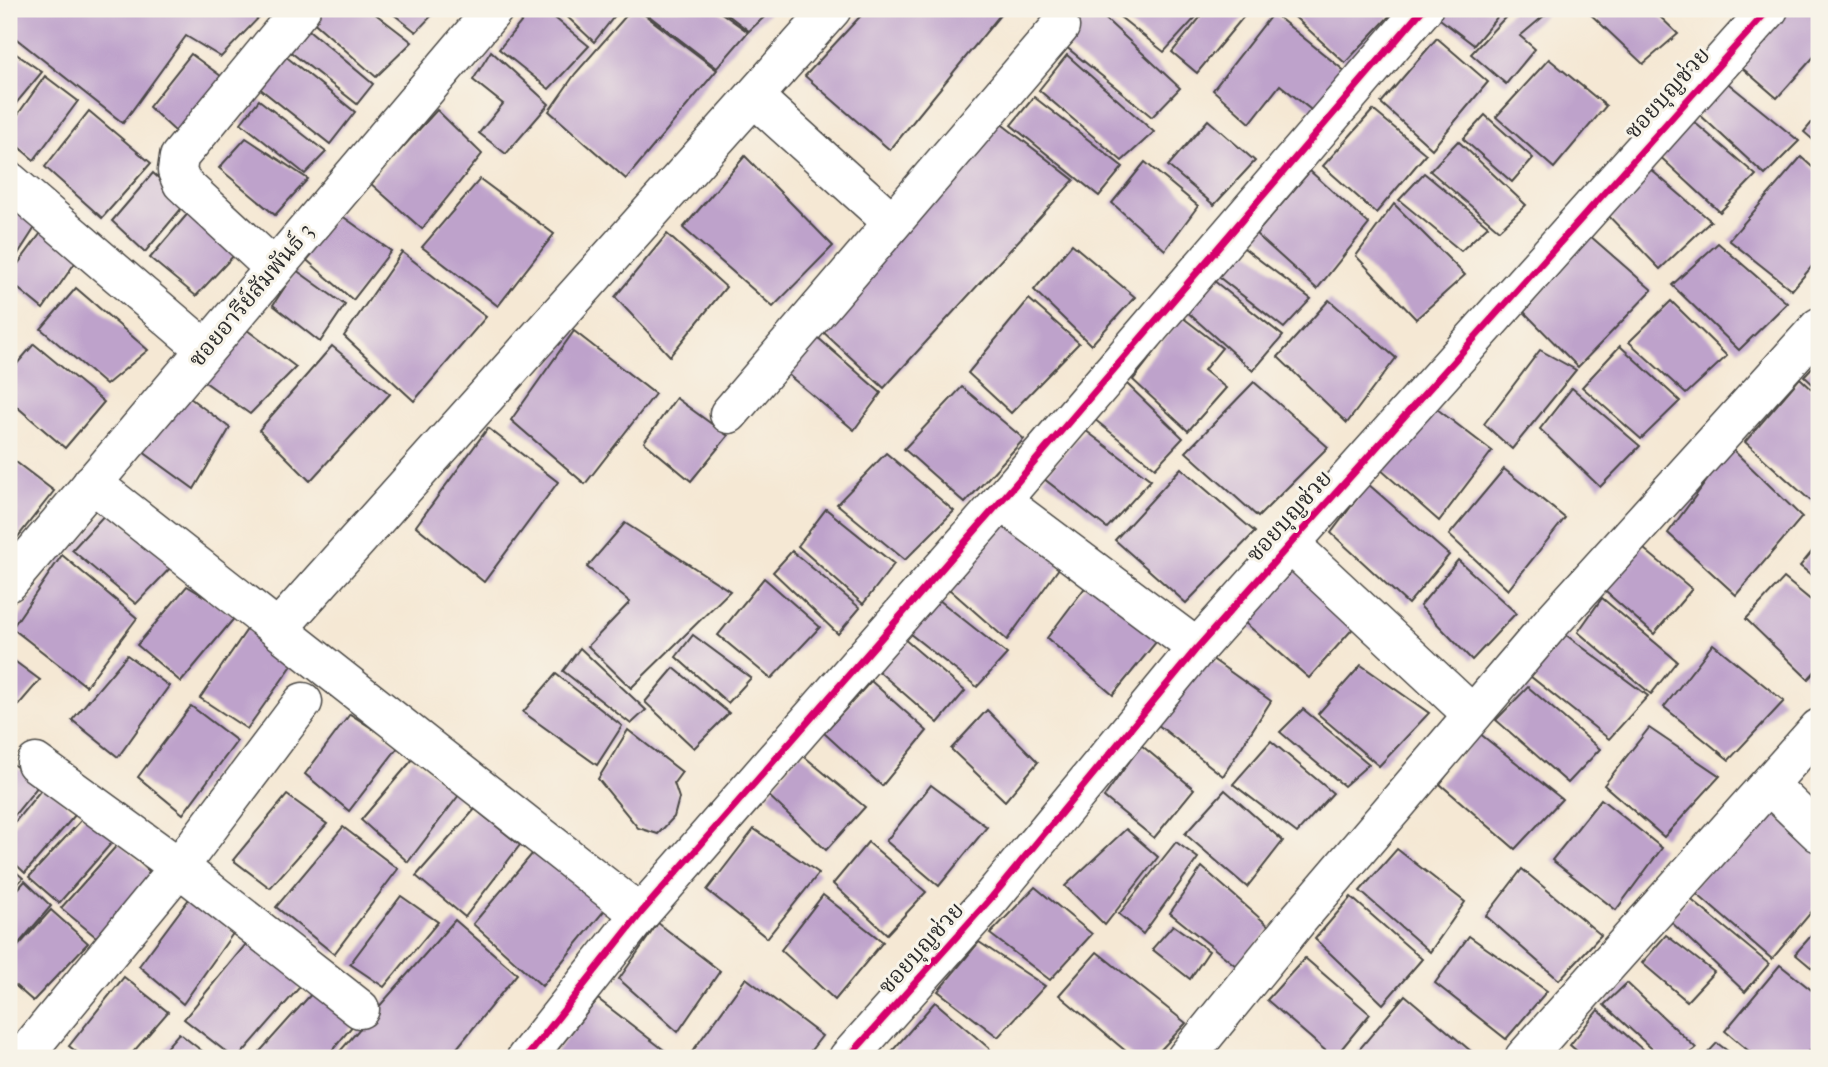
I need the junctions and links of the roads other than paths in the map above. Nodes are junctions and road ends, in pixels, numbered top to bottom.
1 (301, 9) edge
2 (494, 9) edge
3 (832, 9) edge
4 (1423, 9) edge
5 (1769, 9) edge
6 (1060, 27) dead end
7 (754, 97) junction
8 (9, 181) edge
9 (891, 221) junction
10 (274, 268) junction
11 (1819, 327) edge
12 (205, 349) junction
13 (729, 414) dead end
14 (92, 484) junction
15 (1001, 500) junction
16 (1290, 544) junction
17 (9, 582) edge
18 (278, 628) junction
19 (1197, 648) junction
20 (303, 702) dead end
21 (1472, 714) junction
22 (1819, 728) edge
23 (36, 763) dead end
24 (1769, 785) junction
25 (1819, 833) edge
26 (179, 867) junction
27 (640, 914) junction
28 (360, 1009) dead end
29 (9, 1054) edge
30 (14, 1058) edge
31 (22, 1058) edge
32 (526, 1058) edge
33 (848, 1058) edge
34 (1186, 1058) edge
35 (1524, 1058) edge

1 - 10 street
2 - 10 street, ซอยอารีย์สัมพันธ์ 3
3 - 7 street
4 - 15 street
5 - 16 street, ซอยบุญช่วย
6 - 9 street
7 - 9 street
7 - 18 street
8 - 12 street
9 - 13 street
10 - 12 street, ซอยอารีย์สัมพันธ์ 3
11 - 21 street
12 - 14 street, ซอยอารีย์สัมพันธ์ 3
14 - 17 street, ซอยอารีย์สัมพันธ์ 3
14 - 18 street
15 - 19 street
15 - 27 street
16 - 19 street, ซอยบุญช่วย
16 - 21 street
18 - 27 street
19 - 33 street, ซอยบุญช่วย
20 - 26 street
21 - 34 street
22 - 24 street
23 - 26 street
24 - 25 street
24 - 35 street
26 - 28 street
26 - 31 street
27 - 32 street
29 - 30 street

